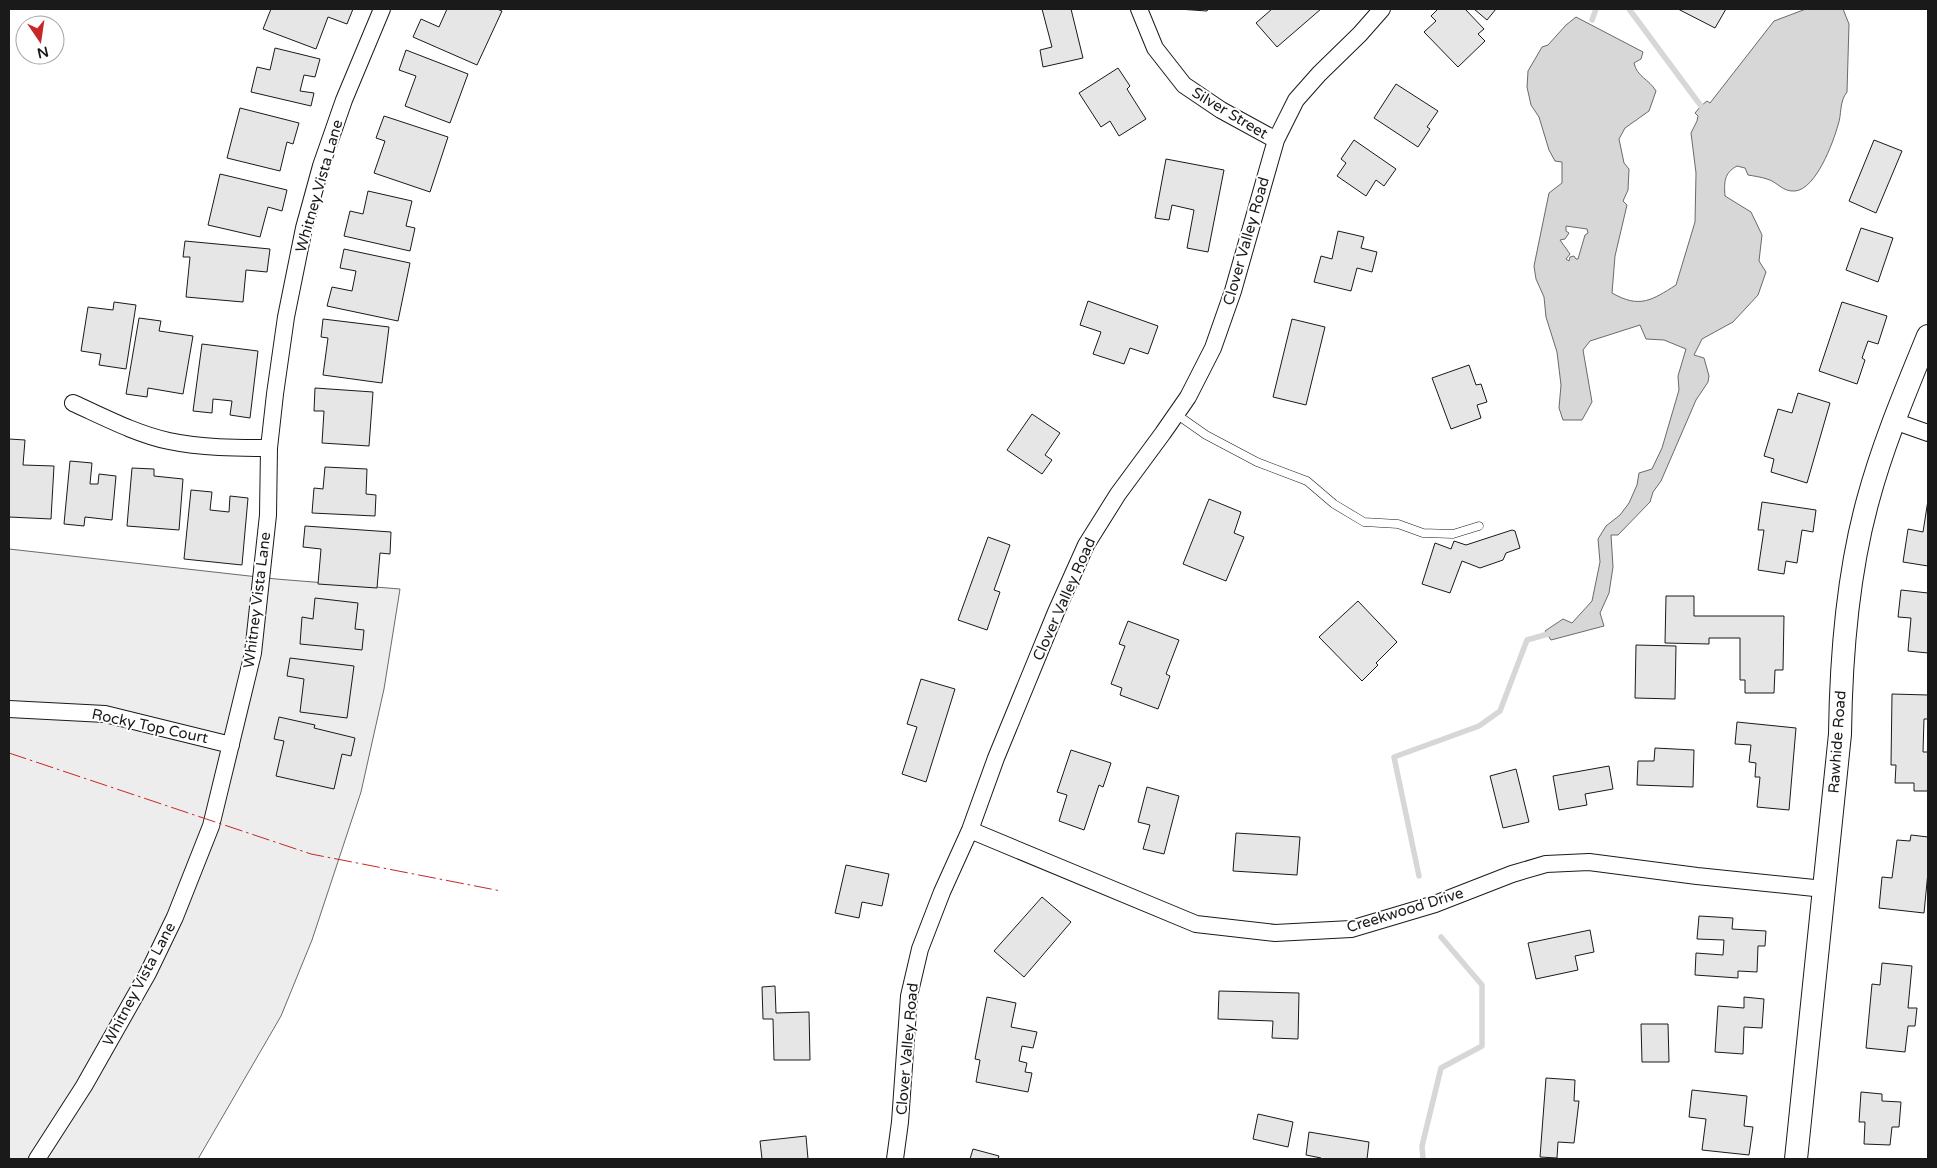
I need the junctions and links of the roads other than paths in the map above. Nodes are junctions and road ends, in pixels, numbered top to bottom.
1 (382, 9) edge
2 (1139, 9) edge
3 (1382, 9) edge
4 (1276, 140) junction
5 (1928, 336) edge
6 (73, 403) dead end
7 (1176, 414) junction
8 (1894, 421) junction
9 (1928, 433) edge
10 (269, 448) junction
11 (1479, 526) dead end
12 (9, 709) edge
13 (231, 745) junction
14 (970, 830) junction
15 (1824, 889) junction
16 (37, 1159) edge
17 (895, 1159) edge
18 (1796, 1159) edge

1 - 10 street, Whitney Vista Lane
2 - 4 street, Silver Street
3 - 4 street, Clover Valley Road
4 - 7 street, Clover Valley Road
5 - 8 street, Rawhide Road
6 - 10 street
7 - 11 lane
7 - 14 street, Clover Valley Road
8 - 9 street
8 - 15 street, Rawhide Road
10 - 13 street, Whitney Vista Lane
12 - 13 street, Rocky Top Court
13 - 16 street, Whitney Vista Lane
14 - 15 street, Creekwood Drive
14 - 17 street, Clover Valley Road
15 - 18 street, Rawhide Road

